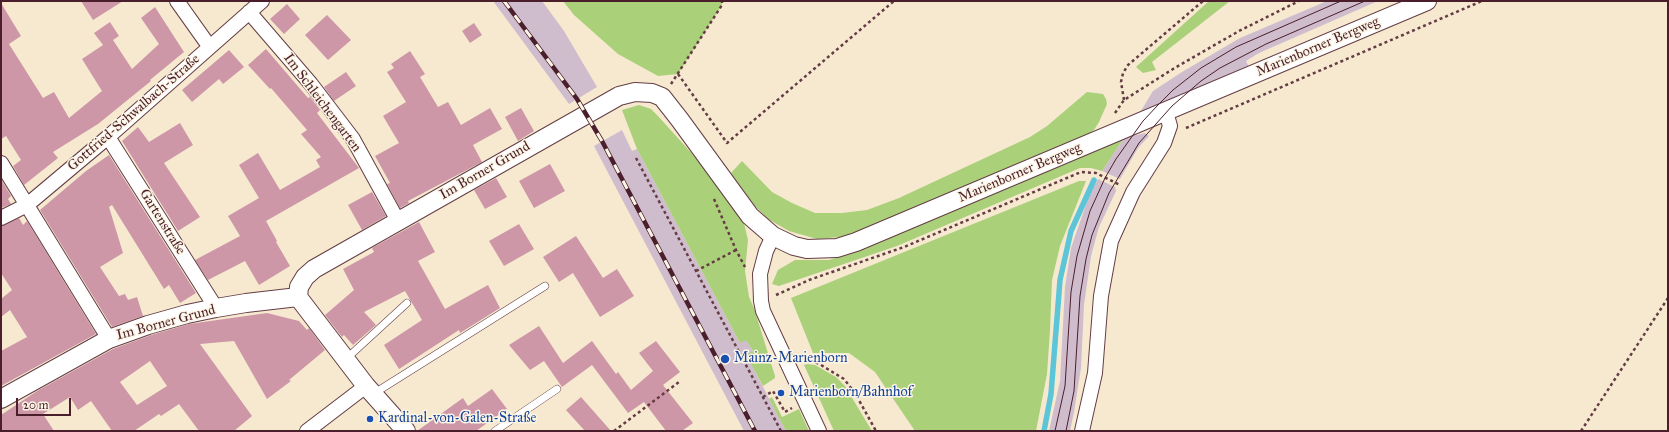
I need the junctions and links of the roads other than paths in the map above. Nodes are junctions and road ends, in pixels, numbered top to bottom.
1 (177, 1) edge
2 (262, 1) edge
3 (1427, 1) edge
4 (249, 12) junction
5 (209, 46) junction
6 (662, 97) joint
7 (1166, 112) junction
8 (108, 136) junction
9 (1, 164) edge
10 (27, 205) junction
11 (1, 218) edge
12 (398, 221) junction
13 (773, 236) junction
14 (545, 286) dead end
15 (298, 297) junction
16 (407, 303) dead end
17 (216, 308) junction
18 (109, 339) junction
19 (346, 359) junction
20 (557, 388) dead end
21 (370, 390) junction
22 (1, 399) edge
23 (308, 431) edge
24 (406, 431) edge
25 (494, 431) edge
26 (819, 431) edge
27 (1082, 431) edge

1 - 5 street
2 - 4 street, Gottfried-Schwalbach-Straße
3 - 7 street, Marienborner Bergweg
4 - 5 street, Gottfried-Schwalbach-Straße
4 - 12 street, Im Schleichengarten
5 - 8 street, Gottfried-Schwalbach-Straße
6 - 12 street, Im Borner Grund
6 - 13 street, Marienborner Bergweg
7 - 13 street, Marienborner Bergweg
7 - 27 street
8 - 10 street, Gottfried-Schwalbach-Straße
8 - 17 street, Gartenstraße
9 - 10 street
10 - 11 street, Gottfried-Schwalbach-Straße
10 - 18 street
12 - 15 street, Im Borner Grund
13 - 26 street
14 - 21 lane
15 - 17 street, Im Borner Grund
15 - 19 street
16 - 19 lane
17 - 18 street, Im Borner Grund
18 - 22 street, Im Borner Grund
19 - 21 street
20 - 25 lane
21 - 23 street
21 - 24 street

